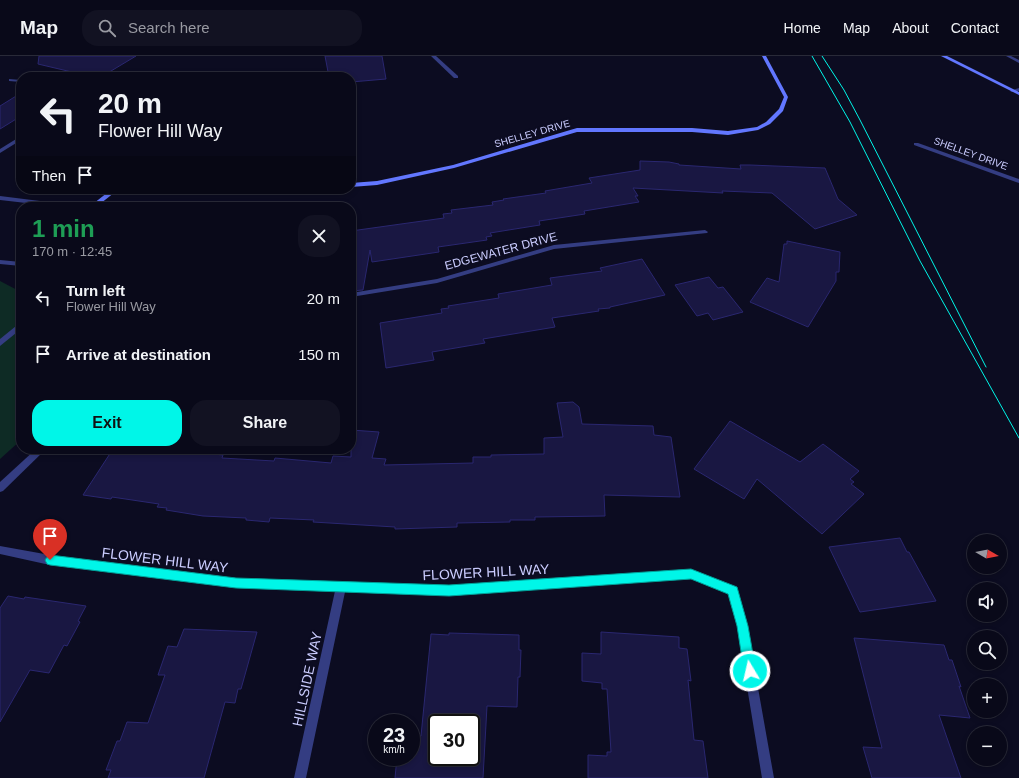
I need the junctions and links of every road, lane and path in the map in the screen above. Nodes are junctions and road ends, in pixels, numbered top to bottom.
1 (433, 56) edge
2 (764, 56) edge
3 (943, 56) edge
4 (1008, 56) edge
5 (1019, 62) edge
6 (456, 77) dead end
7 (11, 80) dead end
8 (16, 80) edge
9 (1019, 89) edge
10 (1012, 91) junction
11 (1019, 94) edge
12 (16, 141) edge
13 (916, 144) dead end
14 (0, 151) edge
15 (1019, 181) edge
16 (356, 184) edge
17 (109, 194) edge
18 (0, 198) edge
19 (32, 202) edge
20 (99, 202) edge
21 (705, 232) dead end
22 (0, 262) edge
23 (16, 264) edge
24 (356, 294) edge
25 (16, 329) edge
26 (0, 343) edge
27 (37, 454) edge
28 (0, 488) edge
29 (0, 550) edge
30 (341, 587) junction
31 (300, 778) edge
32 (768, 778) edge

1 - 6 street
2 - 16 street, SHELLEY DRIVE
3 - 10 street
4 - 5 street
7 - 8 street
9 - 10 street
10 - 11 street
12 - 14 street
13 - 15 street, SHELLEY DRIVE
17 - 20 street
18 - 19 street
21 - 24 street, EDGEWATER DRIVE
22 - 23 street
25 - 26 street
27 - 28 street
29 - 30 street, FLOWER HILL WAY
30 - 31 street, HILLSIDE WAY
30 - 32 street, FLOWER HILL WAY

